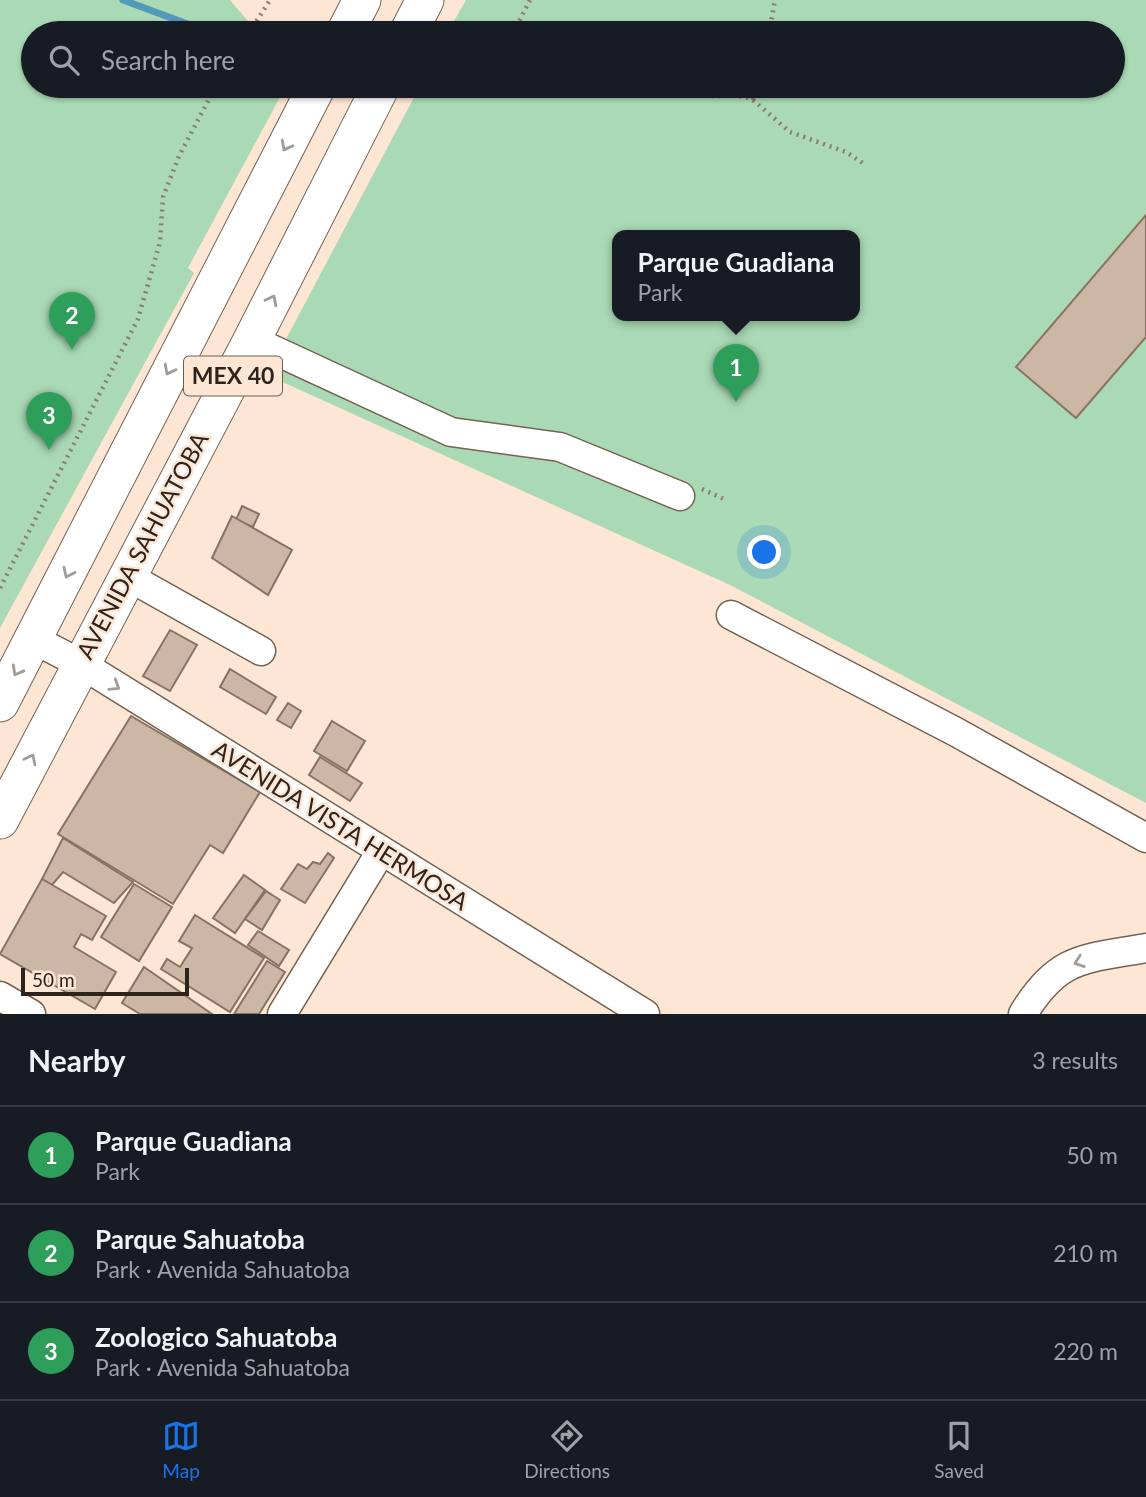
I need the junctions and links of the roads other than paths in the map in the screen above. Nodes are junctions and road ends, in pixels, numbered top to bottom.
1 (362, 0) edge
2 (425, 0) edge
3 (351, 21) edge
4 (414, 21) edge
5 (311, 98) edge
6 (375, 98) edge
7 (253, 340) junction
8 (680, 496) dead end
9 (127, 576) junction
10 (731, 615) dead end
11 (35, 640) junction
12 (261, 652) dead end
13 (81, 664) junction
14 (0, 703) edge
15 (0, 820) edge
16 (1146, 838) edge
17 (380, 853) junction
18 (1146, 948) edge
19 (0, 996) edge
20 (31, 1014) edge
21 (282, 1014) edge
22 (645, 1014) edge
23 (1023, 1014) edge

1 - 3 main road
2 - 4 main road
5 -> 11 main road, MEX 40
7 -> 6 main road, AVENIDA SAHUATOBA / MEX 40
7 - 8 street
7 - 9 main road, AVENIDA SAHUATOBA / MEX 40
9 - 12 street
9 - 13 main road, AVENIDA SAHUATOBA / MEX 40
10 - 16 street
11 - 13 street, AVENIDA VISTA HERMOSA
11 -> 14 main road, MEX 40
15 -> 13 main road, AVENIDA SAHUATOBA / MEX 40
13 -> 17 street, AVENIDA VISTA HERMOSA
17 - 21 street
17 - 22 street, AVENIDA VISTA HERMOSA
18 -> 23 street
19 - 20 street

